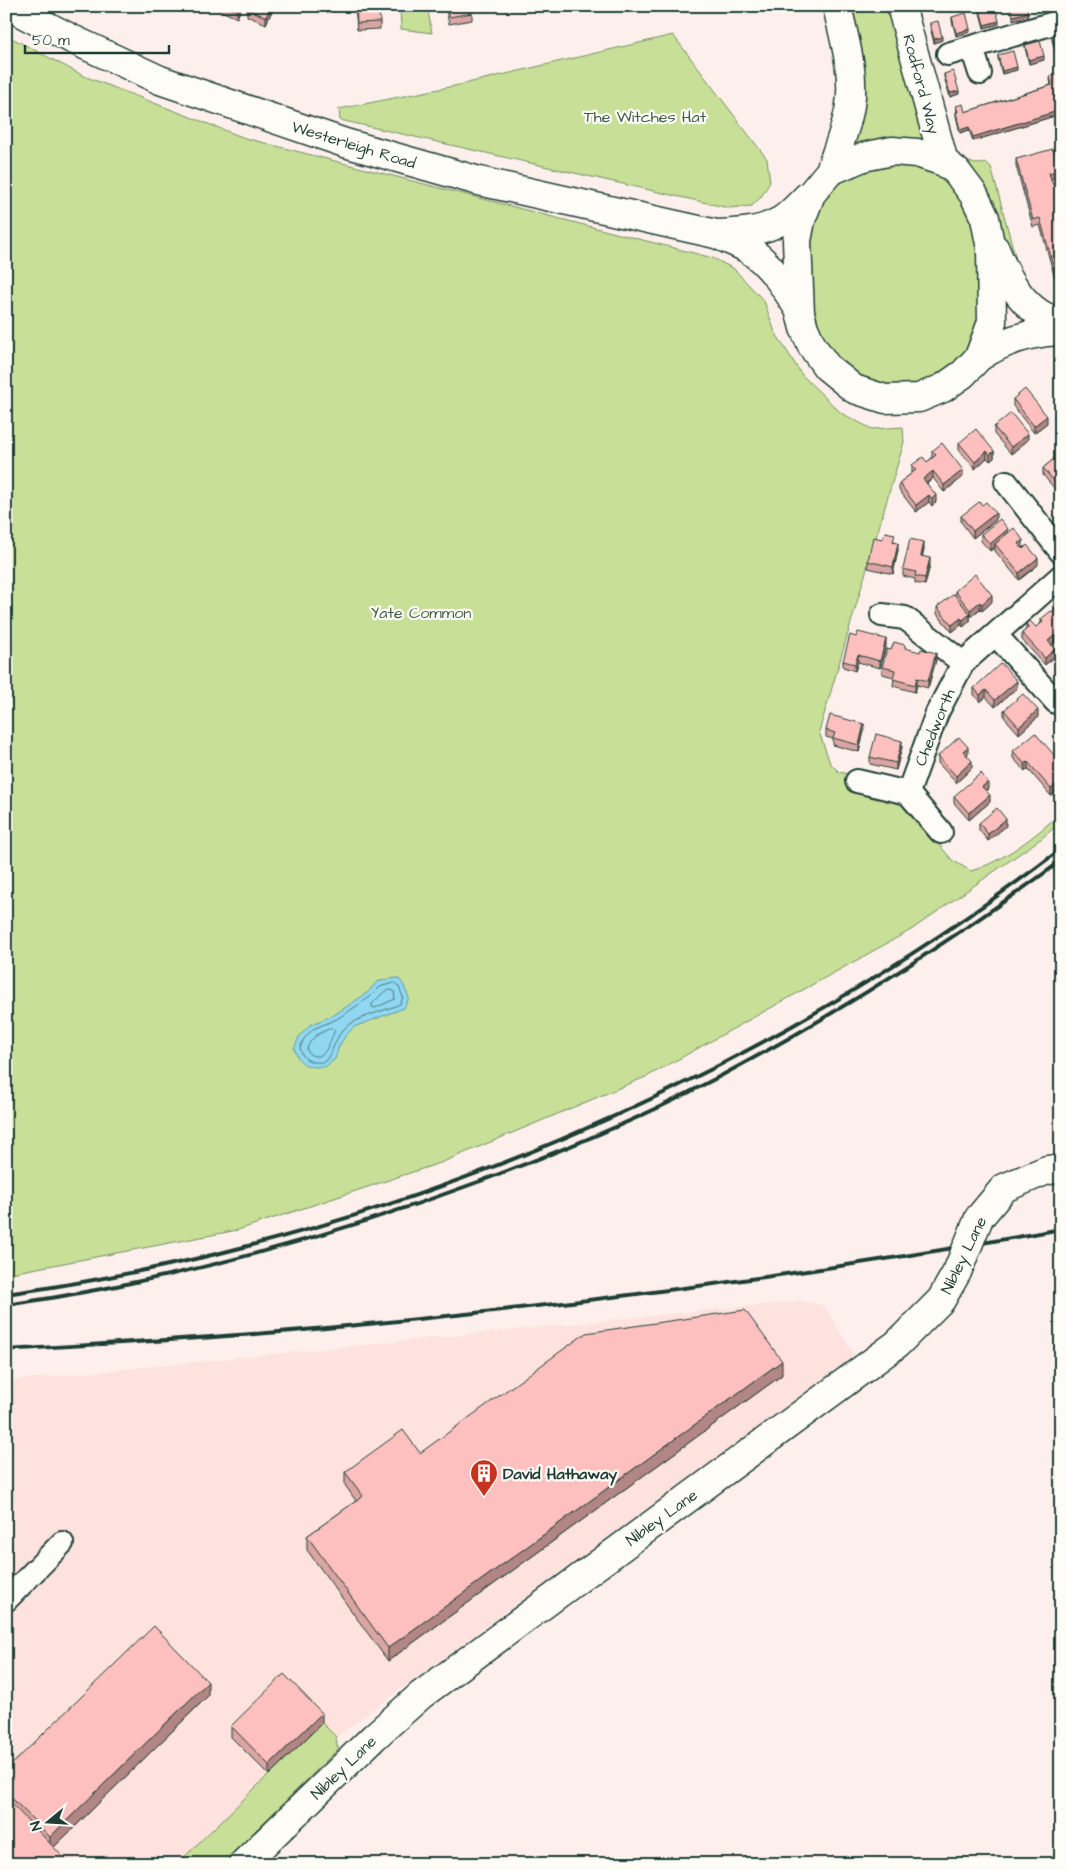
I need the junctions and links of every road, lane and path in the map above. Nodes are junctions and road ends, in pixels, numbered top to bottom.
1 (8, 6) edge
2 (837, 6) edge
3 (901, 6) edge
4 (1061, 21) edge
5 (972, 48) junction
6 (948, 54) dead end
7 (980, 73) dead end
8 (944, 162) junction
9 (830, 171) junction
10 (810, 194) junction
11 (988, 231) junction
12 (716, 234) junction
13 (800, 311) junction
14 (1061, 324) edge
15 (1061, 331) edge
16 (979, 357) junction
17 (1006, 482) dead end
18 (1061, 552) edge
19 (1061, 576) edge
20 (882, 616) dead end
21 (996, 635) junction
22 (963, 663) junction
23 (1056, 702) dead end
24 (857, 781) dead end
25 (908, 793) junction
26 (941, 832) dead end
27 (1061, 1169) edge
28 (62, 1544) dead end
29 (6, 1600) edge
30 (243, 1864) edge

1 - 12 street, Westerleigh Road
2 - 9 street
3 - 8 street, Rodford Way
4 - 5 street
5 - 6 street
5 - 7 street
8 - 9 street
8 - 11 street
9 - 10 street
10 - 12 street, Westerleigh Road
10 - 13 street
11 - 14 street
11 - 16 street
12 - 13 street, Westerleigh Road
13 - 16 street
15 - 16 street
17 - 18 street
19 - 21 street, Chedworth
20 - 22 street
21 - 22 street, Chedworth
21 - 23 street
22 - 25 street, Chedworth
24 - 25 street
25 - 26 street
27 - 30 street, Nibley Lane, bridge
28 - 29 street

